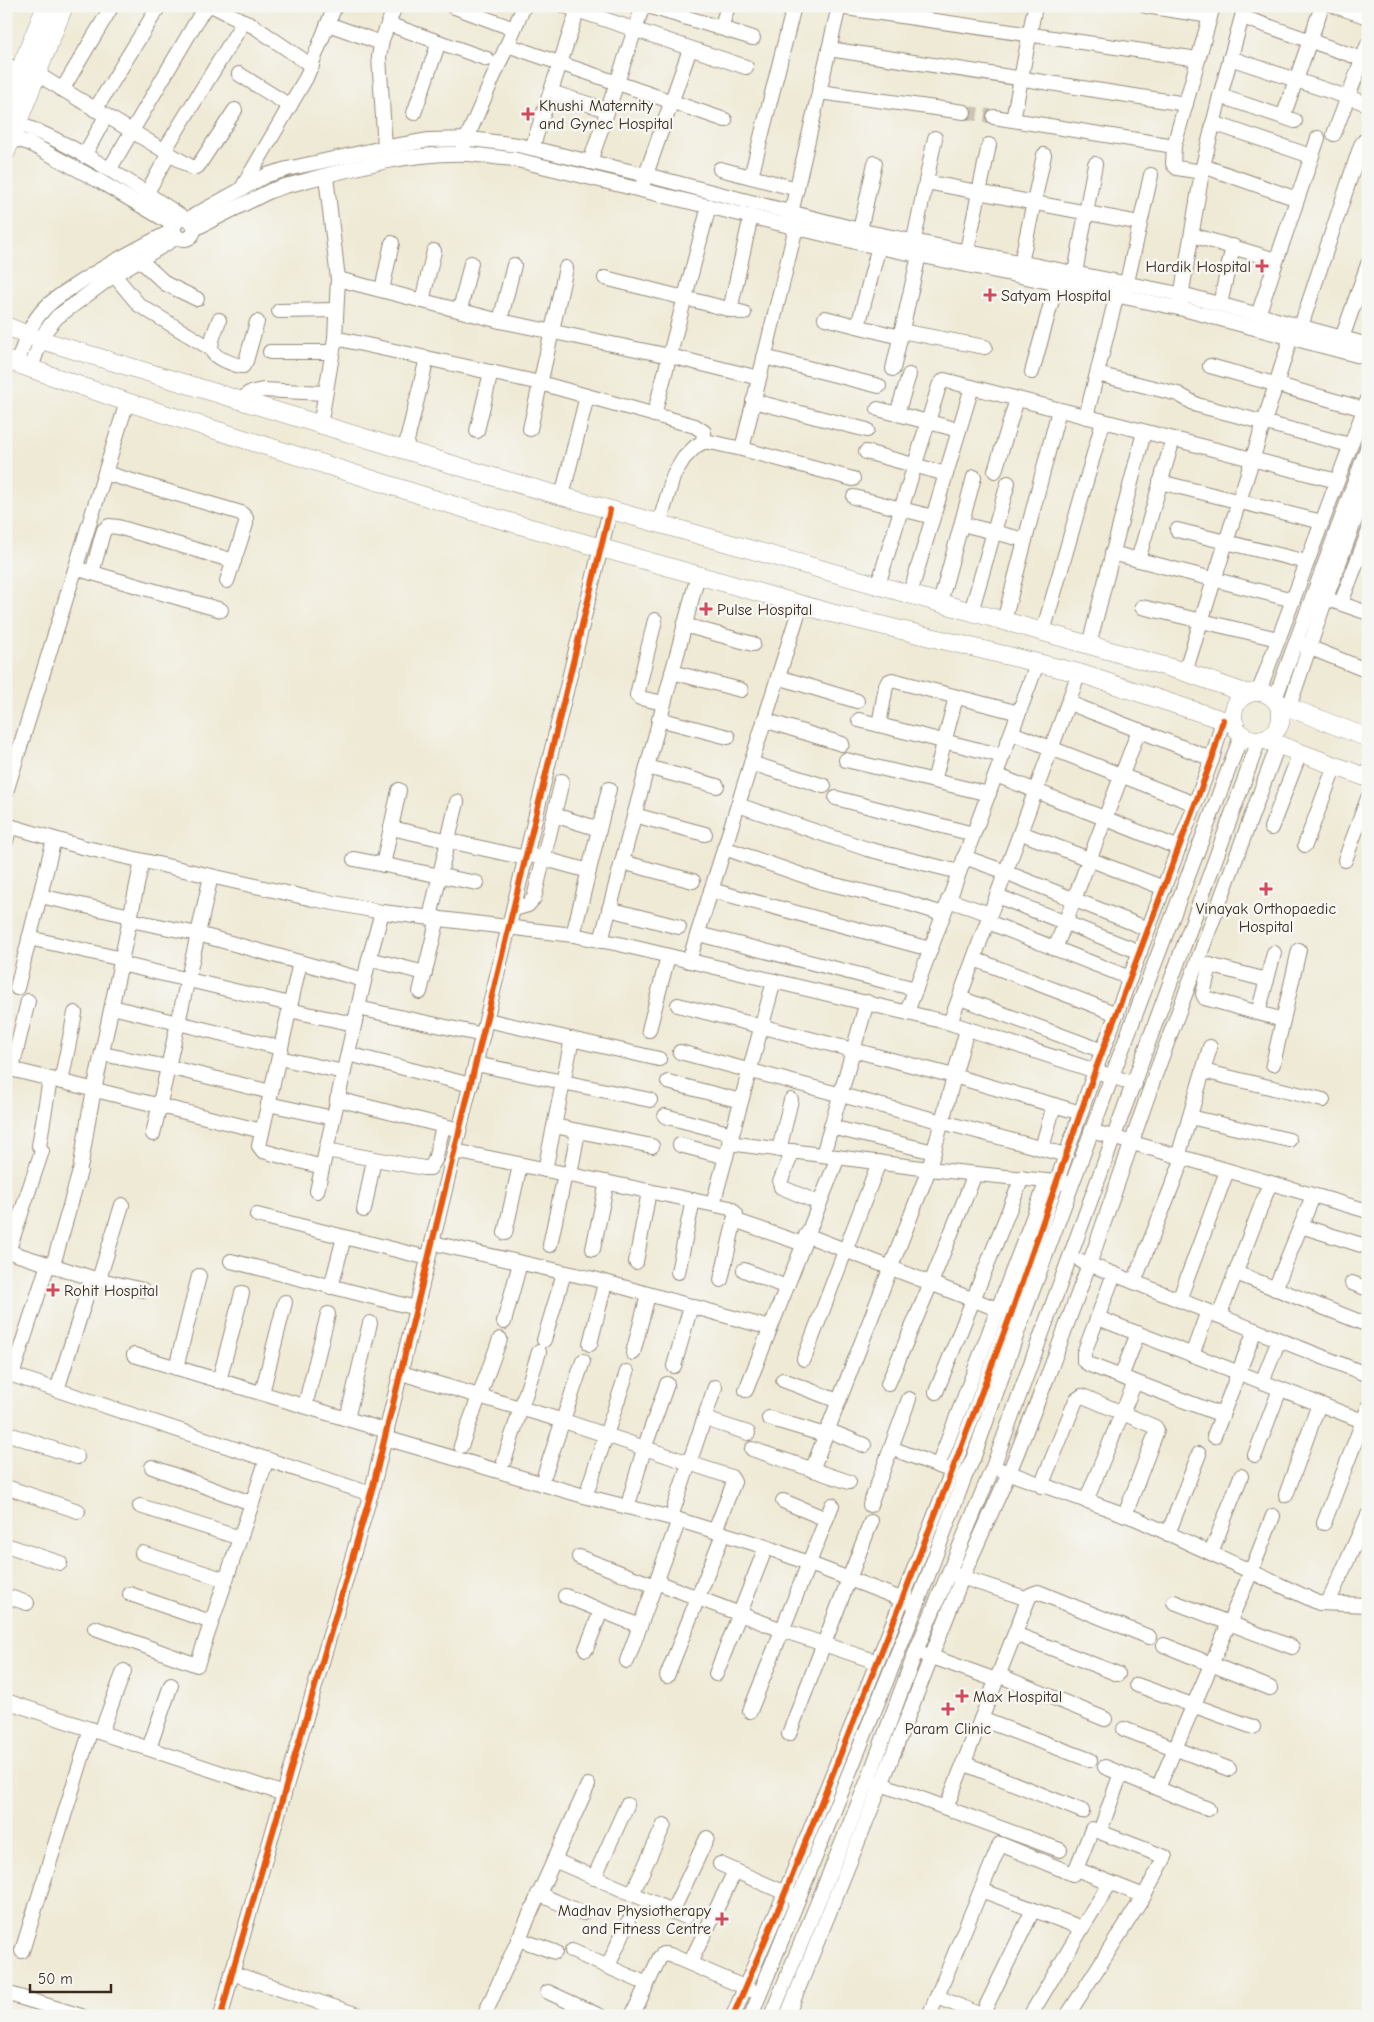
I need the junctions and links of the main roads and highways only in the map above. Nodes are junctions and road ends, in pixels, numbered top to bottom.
1 (46, 6) edge
2 (64, 6) edge
3 (21, 70) edge
4 (9, 93) edge
5 (10, 134) edge
6 (6, 326) edge
7 (14, 363) edge
8 (1270, 699) junction
9 (1233, 726) junction
10 (1368, 738) edge
11 (1267, 741) junction
12 (1368, 778) edge

1 - 3 main road
2 - 3 main road
3 - 4 main road
3 - 5 main road
6 - 8 main road
7 - 9 main road
8 - 9 main road
8 - 10 main road
8 - 11 main road
9 - 11 main road
11 - 12 main road

